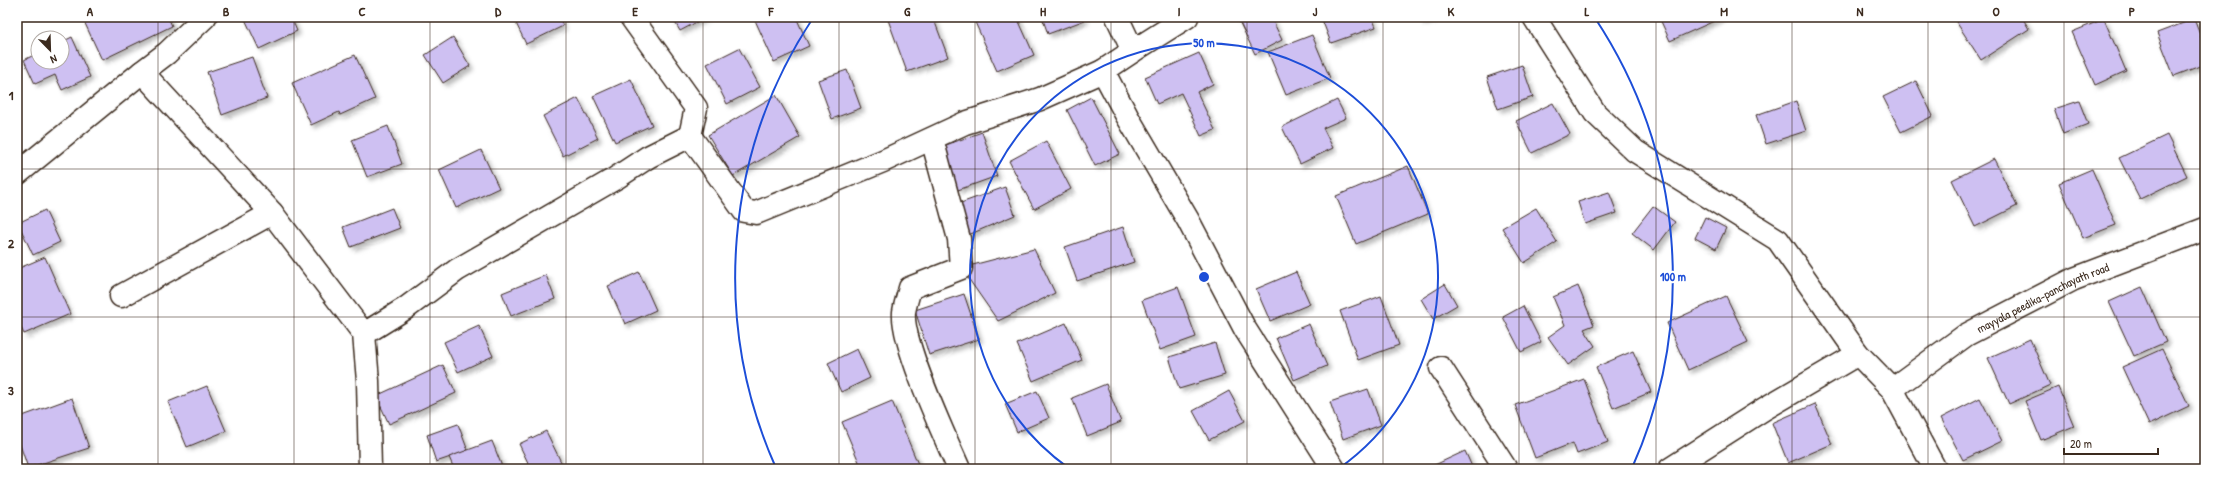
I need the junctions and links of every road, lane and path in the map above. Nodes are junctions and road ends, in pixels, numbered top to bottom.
1 (205, 17) edge
2 (631, 17) edge
3 (1118, 17) edge
4 (1187, 17) edge
5 (1534, 17) edge
6 (1133, 51) junction
7 (1103, 71) junction
8 (142, 72) junction
9 (690, 136) junction
10 (932, 139) junction
11 (17, 174) edge
12 (272, 213) junction
13 (2205, 229) edge
14 (121, 296) dead end
15 (364, 334) junction
16 (1858, 354) junction
17 (1441, 368) dead end
18 (1892, 389) junction
19 (370, 469) edge
20 (959, 469) edge
21 (1334, 469) edge
22 (1506, 469) edge
23 (1670, 469) edge
24 (1936, 469) edge

1 - 8 street
2 - 9 street
3 - 6 street
4 - 6 street
5 - 16 street
6 - 7 street
7 - 10 street
7 - 21 street
8 - 11 street
8 - 12 street
9 - 10 street
9 - 15 street
10 - 20 street
12 - 14 street
12 - 15 street
13 - 18 street, mayyala peedika-panchayath road
15 - 19 street
16 - 18 street
16 - 23 street
17 - 22 street
18 - 24 street

